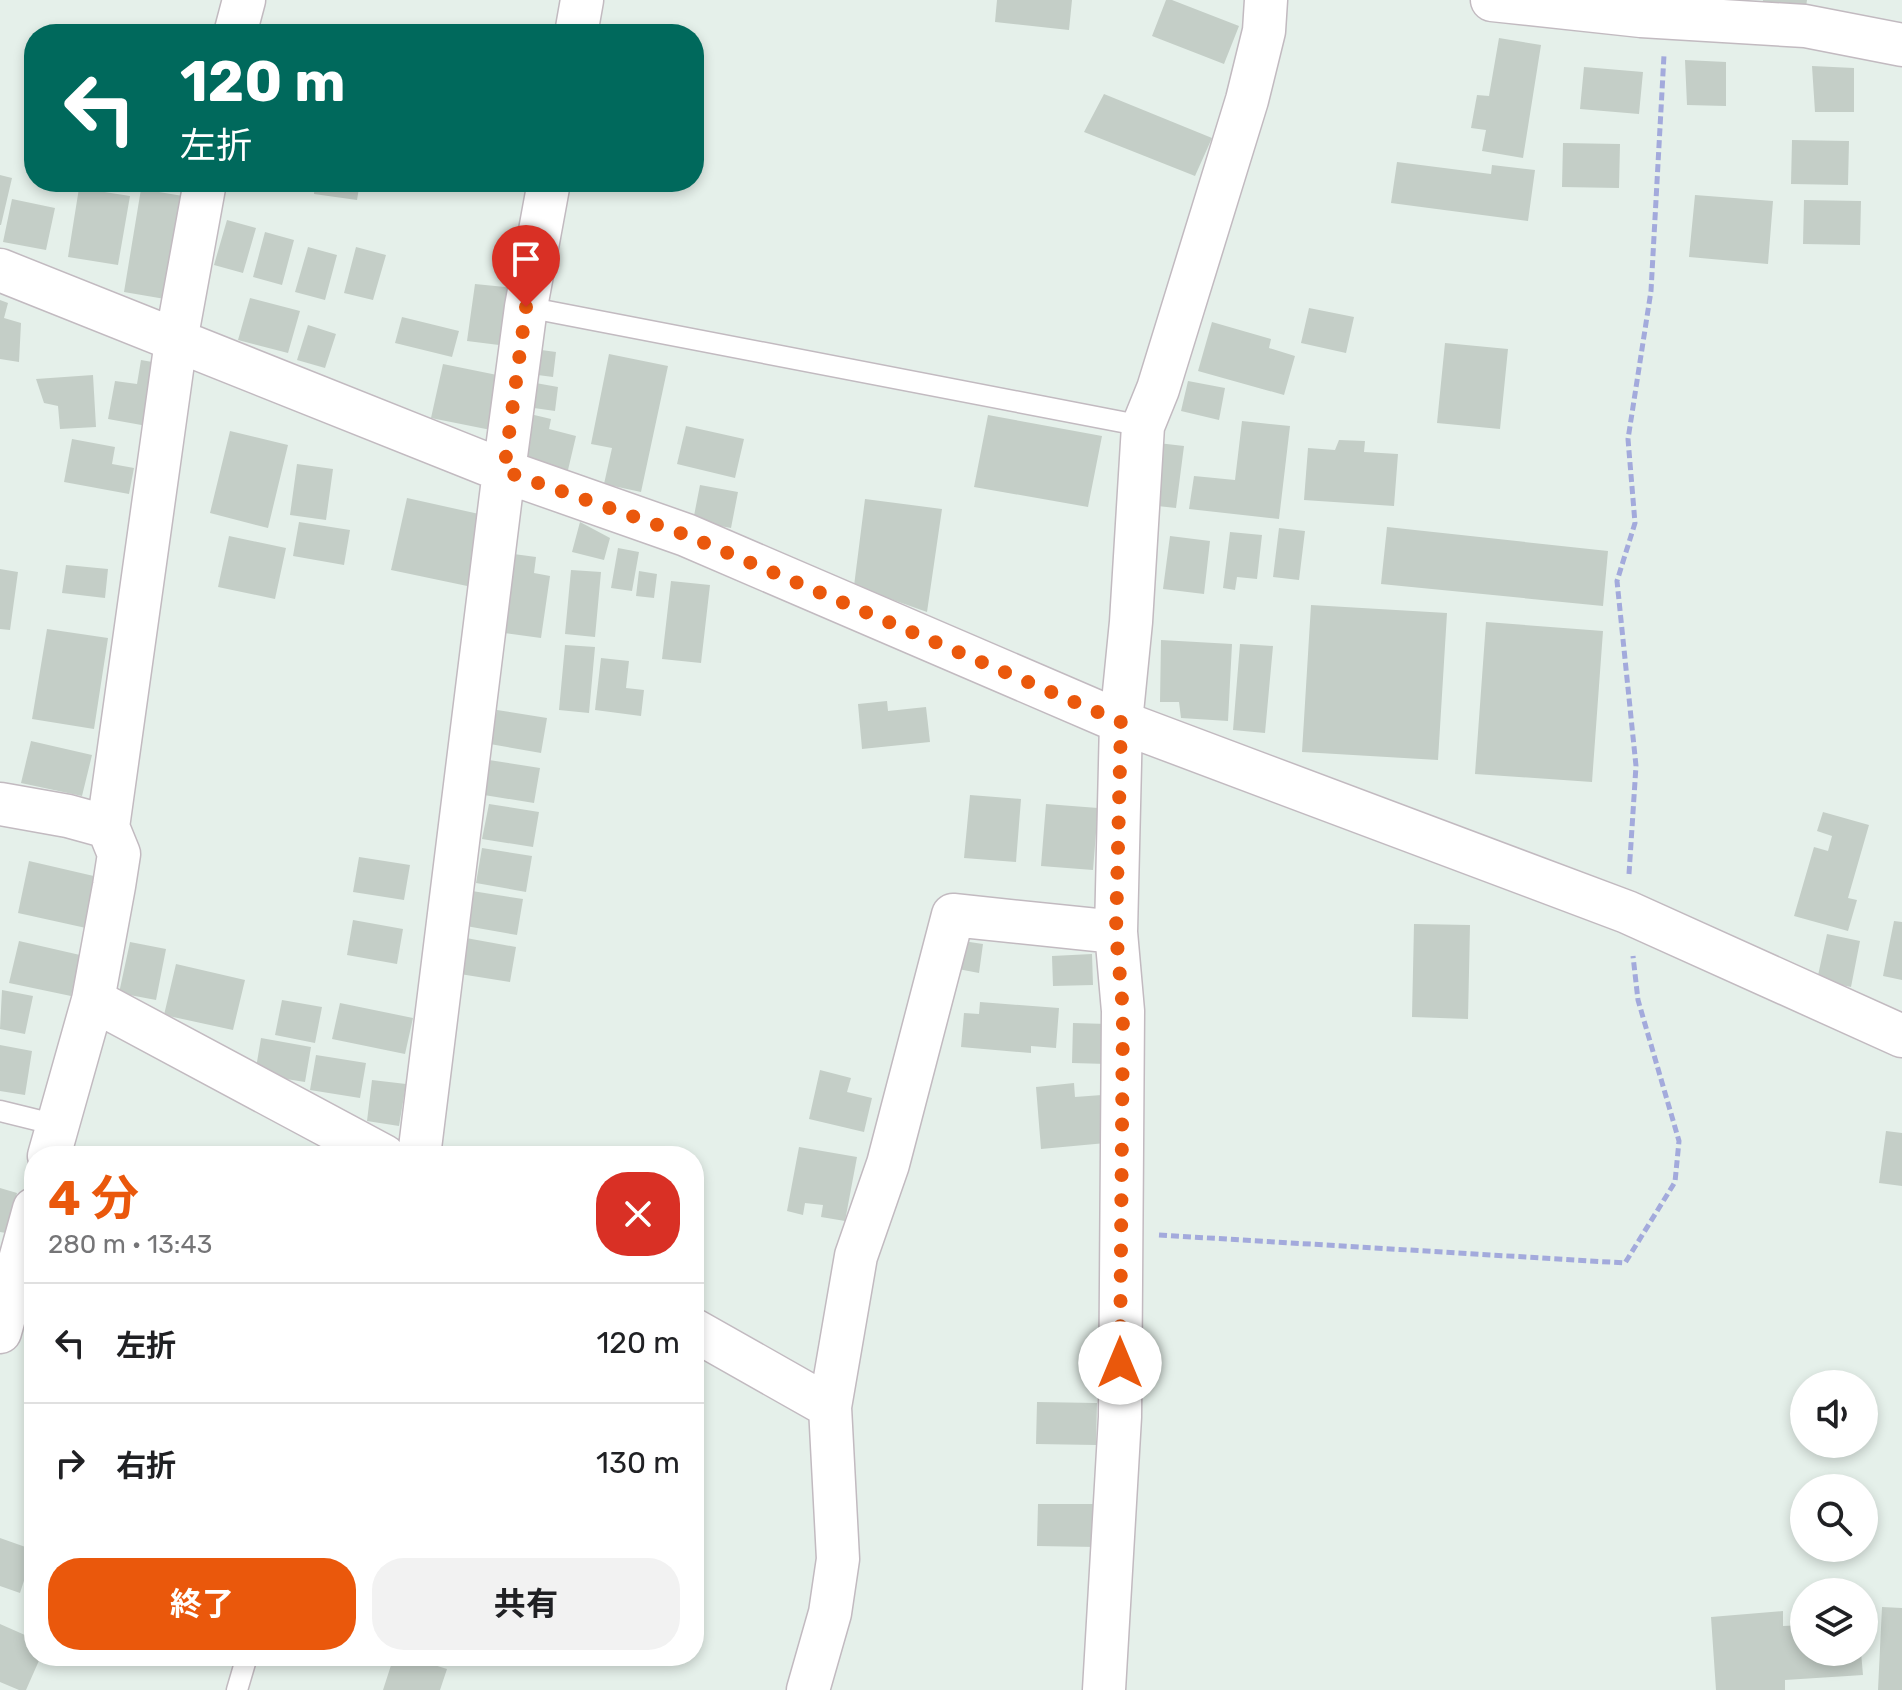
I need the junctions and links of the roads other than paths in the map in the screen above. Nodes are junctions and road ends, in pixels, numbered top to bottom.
1 (244, 0) edge
2 (582, 0) edge
3 (1266, 0) edge
4 (1492, 0) edge
5 (238, 24) edge
6 (578, 24) edge
7 (1902, 45) edge
8 (203, 192) edge
9 (547, 192) edge
10 (0, 270) edge
11 (526, 307) junction
12 (176, 341) junction
13 (1143, 426) junction
14 (504, 471) junction
15 (1121, 722) junction
16 (0, 804) edge
17 (108, 827) junction
18 (1116, 932) junction
19 (93, 1000) junction
20 (1902, 1036) edge
21 (0, 1111) edge
22 (53, 1141) edge
23 (365, 1146) edge
24 (420, 1146) edge
25 (24, 1245) edge
26 (0, 1332) edge
27 (704, 1336) edge
28 (830, 1407) junction
29 (244, 1666) edge
30 (237, 1690) edge
31 (808, 1690) edge
32 (1104, 1690) edge

1 - 5 street
2 - 6 street
3 - 13 street
4 - 7 street
8 - 12 street
9 - 11 street
10 - 12 street
11 - 13 lane
11 - 14 street
12 - 14 street
12 - 17 street
13 - 15 street
14 - 15 street
14 - 24 street
15 - 18 street
15 - 20 street
16 - 17 street
17 - 19 street
18 - 28 street
18 - 32 street
19 - 22 street
19 - 23 street
21 - 22 lane
25 - 26 street
27 - 28 street
28 - 31 street
29 - 30 lane

